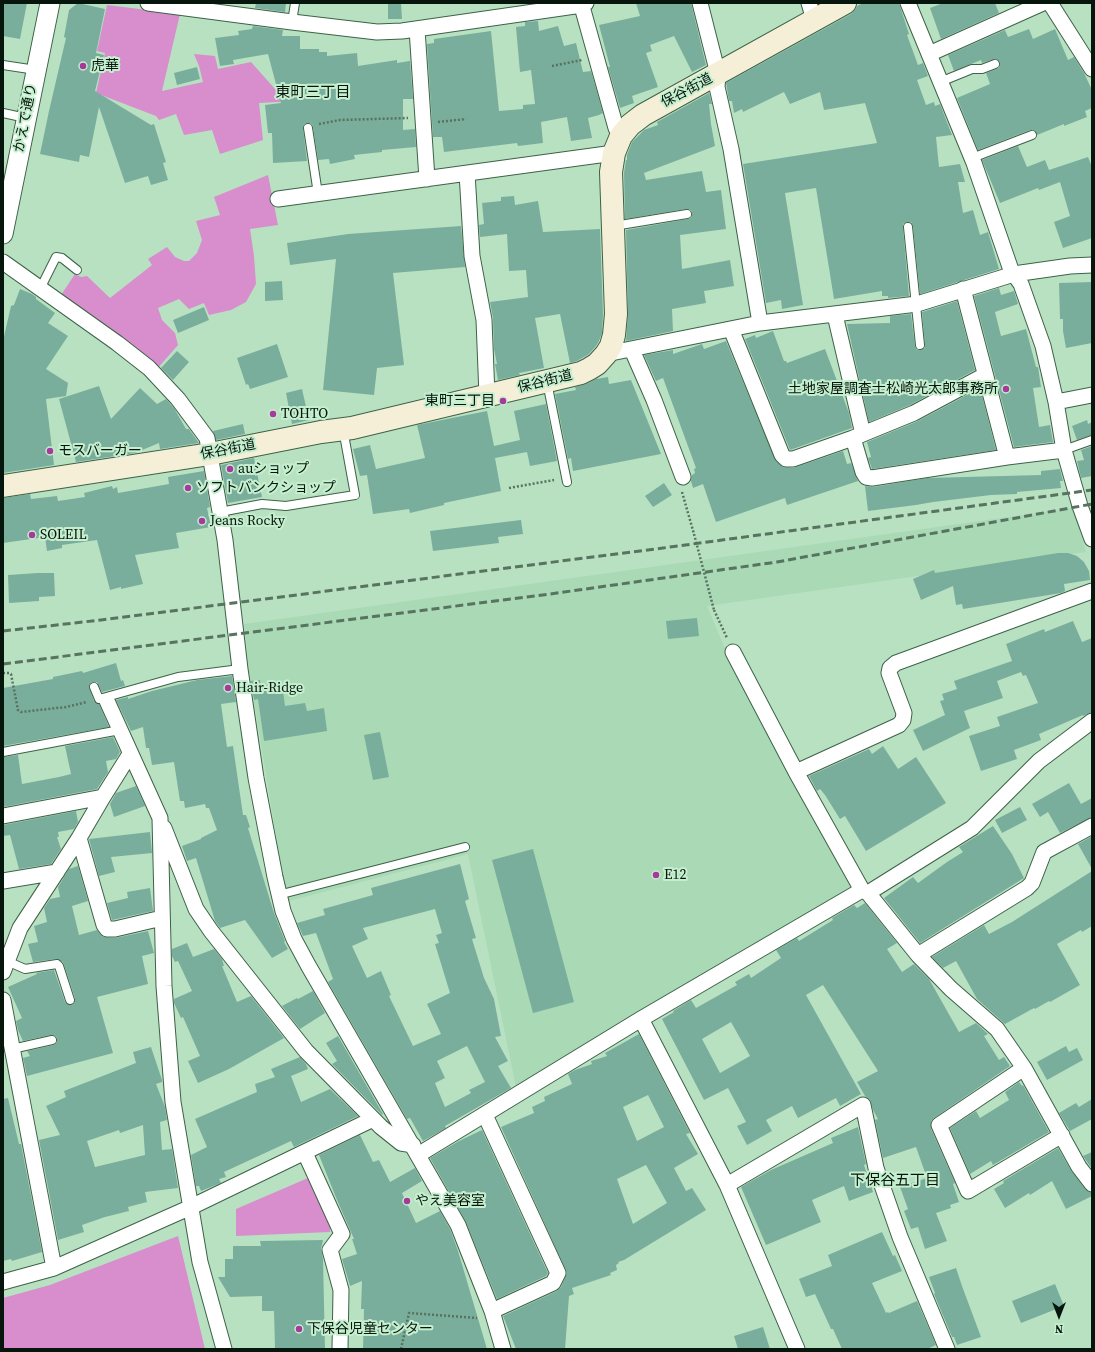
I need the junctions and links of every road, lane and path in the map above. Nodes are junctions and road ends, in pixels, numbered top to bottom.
1 (50, 3) edge
2 (148, 3) edge
3 (295, 3) edge
4 (700, 3) edge
5 (844, 3) edge
6 (908, 3) edge
7 (1044, 3) edge
8 (1050, 3) edge
9 (583, 4) edge
10 (222, 8) edge
11 (811, 12) edge
12 (292, 22) junction
13 (417, 29) junction
14 (929, 54) junction
15 (596, 57) junction
16 (3, 64) edge
17 (995, 64) dead end
18 (552, 66) dead end
19 (1092, 69) edge
20 (36, 70) junction
21 (718, 74) junction
22 (940, 82) junction
23 (3, 113) edge
24 (26, 118) junction
25 (466, 119) dead end
26 (423, 121) junction
27 (308, 128) joint
28 (1032, 135) dead end
29 (617, 145) junction
30 (972, 158) junction
31 (467, 173) junction
32 (427, 179) junction
33 (8, 189) edge
34 (318, 194) junction
35 (278, 199) dead end
36 (687, 214) dead end
37 (613, 226) junction
38 (908, 227) dead end
39 (3, 234) edge
40 (3, 262) edge
41 (1092, 265) edge
42 (77, 270) dead end
43 (1014, 274) junction
44 (40, 288) junction
45 (963, 289) junction
46 (916, 304) junction
47 (835, 315) junction
48 (760, 323) junction
49 (731, 329) junction
50 (920, 344) dead end
51 (632, 350) junction
52 (606, 354) junction
53 (986, 374) junction
54 (547, 381) junction
55 (1092, 395) edge
56 (487, 396) junction
57 (1056, 402) junction
58 (343, 429) junction
59 (858, 436) junction
60 (1092, 440) edge
61 (1064, 450) junction
62 (210, 454) junction
63 (1007, 457) junction
64 (567, 480) joint
65 (682, 483) joint
66 (3, 486) edge
67 (509, 488) dead end
68 (220, 512) junction
69 (1092, 539) edge
70 (1092, 591) edge
71 (733, 652) joint
72 (240, 669) junction
73 (3, 673) edge
74 (94, 687) dead end
75 (104, 699) junction
76 (1092, 721) edge
77 (120, 730) junction
78 (3, 752) edge
79 (130, 754) junction
80 (796, 772) junction
81 (103, 797) junction
82 (3, 816) edge
83 (160, 818) junction
84 (1092, 826) edge
85 (79, 838) junction
86 (465, 846) dead end
87 (58, 872) junction
88 (3, 881) edge
89 (865, 891) junction
90 (278, 895) junction
91 (162, 918) junction
92 (918, 955) junction
93 (5, 967) edge
94 (3, 1000) edge
95 (70, 1000) dead end
96 (641, 1019) junction
97 (52, 1040) dead end
98 (12, 1049) junction
99 (1024, 1068) junction
100 (485, 1115) junction
101 (373, 1119) junction
102 (1062, 1135) junction
103 (415, 1150) junction
104 (305, 1153) junction
105 (1092, 1184) edge
106 (727, 1185) junction
107 (191, 1207) junction
108 (54, 1268) junction
109 (3, 1282) edge
110 (493, 1315) junction
111 (224, 1349) edge
112 (340, 1349) edge
113 (401, 1349) edge
114 (503, 1349) edge
115 (797, 1349) edge
116 (948, 1349) edge

1 - 20 street, かえで通り
2 - 10 street
3 - 12 lane
4 - 21 street
5 - 11 main road, 保谷街道
6 - 14 street
7 - 14 street
8 - 19 street
9 - 13 street
9 - 15 street
10 - 12 street
11 - 21 main road, 保谷街道
12 - 13 street
13 - 26 street
14 - 22 street
15 - 18 path
15 - 29 street
16 - 20 lane
17 - 22 lane
20 - 24 street, かえで通り
21 - 29 main road, 保谷街道
21 - 48 street
22 - 30 street
23 - 24 lane
24 - 33 street, かえで通り
25 - 26 path
26 - 27 path
26 - 32 street
27 - 34 lane
28 - 30 lane
29 - 31 street
29 - 37 main road, 保谷街道
30 - 43 street
31 - 32 street
31 - 56 street
32 - 34 street
33 - 39 street, かえで通り
34 - 35 street
36 - 37 lane
37 - 52 main road, 保谷街道
38 - 46 lane
40 - 44 street
41 - 43 street
42 - 44 lane
43 - 45 street
43 - 57 street
44 - 62 street
45 - 46 street
45 - 53 street
46 - 47 street
46 - 50 lane
47 - 48 street
47 - 59 street
48 - 49 street
49 - 51 street
49 - 59 street
51 - 52 street
51 - 65 street
52 - 54 main road, 保谷街道
53 - 59 street
53 - 63 street
54 - 56 main road, 保谷街道
54 - 64 lane
55 - 57 street
56 - 58 main road, 保谷街道
57 - 61 street
58 - 62 main road, 保谷街道
58 - 68 lane
59 - 63 street
60 - 61 lane
61 - 63 street
61 - 69 street
62 - 66 main road, 保谷街道
62 - 68 street
64 - 67 path
65 - 71 path, bridge
68 - 72 street
70 - 80 street
71 - 80 street
72 - 75 lane
72 - 90 street
73 - 75 path
74 - 75 lane
75 - 77 street
76 - 89 street
77 - 78 lane
77 - 79 street
79 - 81 street
79 - 83 street
80 - 89 street
81 - 82 street
81 - 85 street
83 - 91 street
83 - 101 street
84 - 92 street
85 - 87 street
85 - 91 street
86 - 90 lane
87 - 88 street
87 - 93 street
89 - 92 street
89 - 96 street
90 - 103 street
91 - 107 street
92 - 99 street
93 - 95 lane
94 - 98 street
96 - 100 street
96 - 106 street
97 - 98 lane
98 - 108 street
99 - 102 street
99 - 102 street
100 - 103 street
100 - 110 street
101 - 103 street
101 - 104 street
102 - 105 street
103 - 110 street
104 - 107 street
104 - 112 street
106 - 115 street
106 - 116 street
107 - 108 street
107 - 111 street
108 - 109 street
110 - 113 path
110 - 114 street

